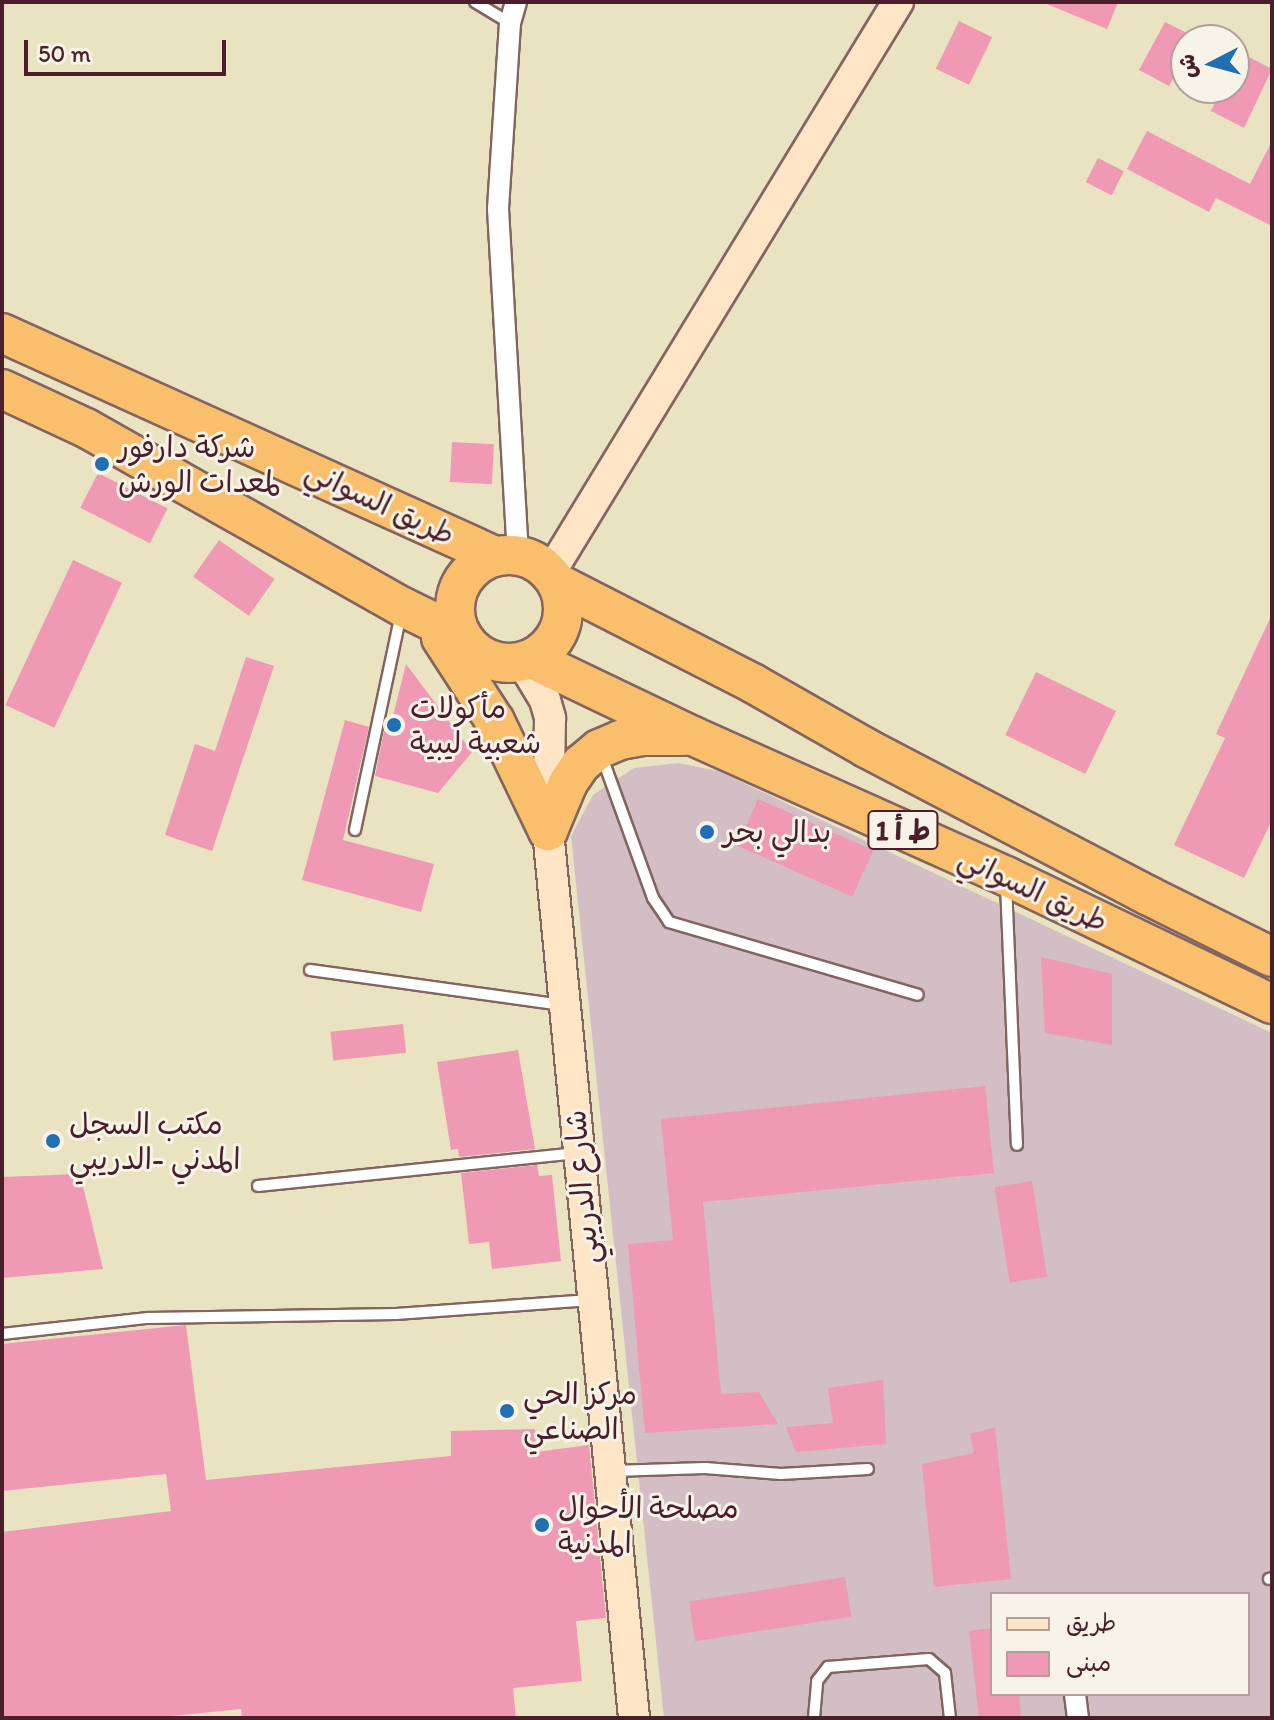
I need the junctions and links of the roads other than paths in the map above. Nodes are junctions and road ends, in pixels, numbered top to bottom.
1 (475, 2) edge
2 (516, 2) edge
3 (898, 2) edge
4 (510, 23) junction
5 (2, 333) edge
6 (2, 389) edge
7 (530, 567) junction
8 (412, 610) junction
9 (462, 636) junction
10 (527, 660) junction
11 (693, 736) junction
12 (599, 749) junction
13 (355, 830) dead end
14 (548, 831) junction
15 (1006, 876) junction
16 (1272, 957) edge
17 (310, 970) dead end
18 (918, 995) dead end
19 (1272, 1004) edge
20 (565, 1005) junction
21 (1017, 1145) dead end
22 (579, 1153) junction
23 (258, 1186) dead end
24 (593, 1300) junction
25 (2, 1334) edge
26 (868, 1469) dead end
27 (611, 1471) junction
28 (1075, 1696) edge
29 (634, 1718) edge
30 (814, 1718) edge
31 (950, 1718) edge
32 (1078, 1718) edge

1 - 4 lane
2 - 4 street
3 - 7 street
4 - 7 street
5 - 7 highway, طريق السواني / ط أ 1
6 - 8 highway
7 - 9 highway
7 - 10 highway
7 - 16 highway, طريق السواني / ط أ 1
8 - 9 highway
8 - 13 lane
8 - 14 highway
9 - 10 highway
10 - 11 highway, طريق السواني / ط أ 1
10 - 14 street, شارع الدريبي
11 - 12 highway
11 - 15 highway, طريق السواني / ط أ 1
12 - 14 highway
12 - 18 lane
14 - 20 street, شارع الدريبي
15 - 19 highway, طريق السواني / ط أ 1
15 - 21 lane
17 - 20 lane
20 - 22 street, شارع الدريبي
22 - 23 lane
22 - 24 street, شارع الدريبي
24 - 25 lane
24 - 27 street, شارع الدريبي
26 - 27 lane
27 - 29 street, شارع الدريبي
28 - 32 street
30 - 31 lane

